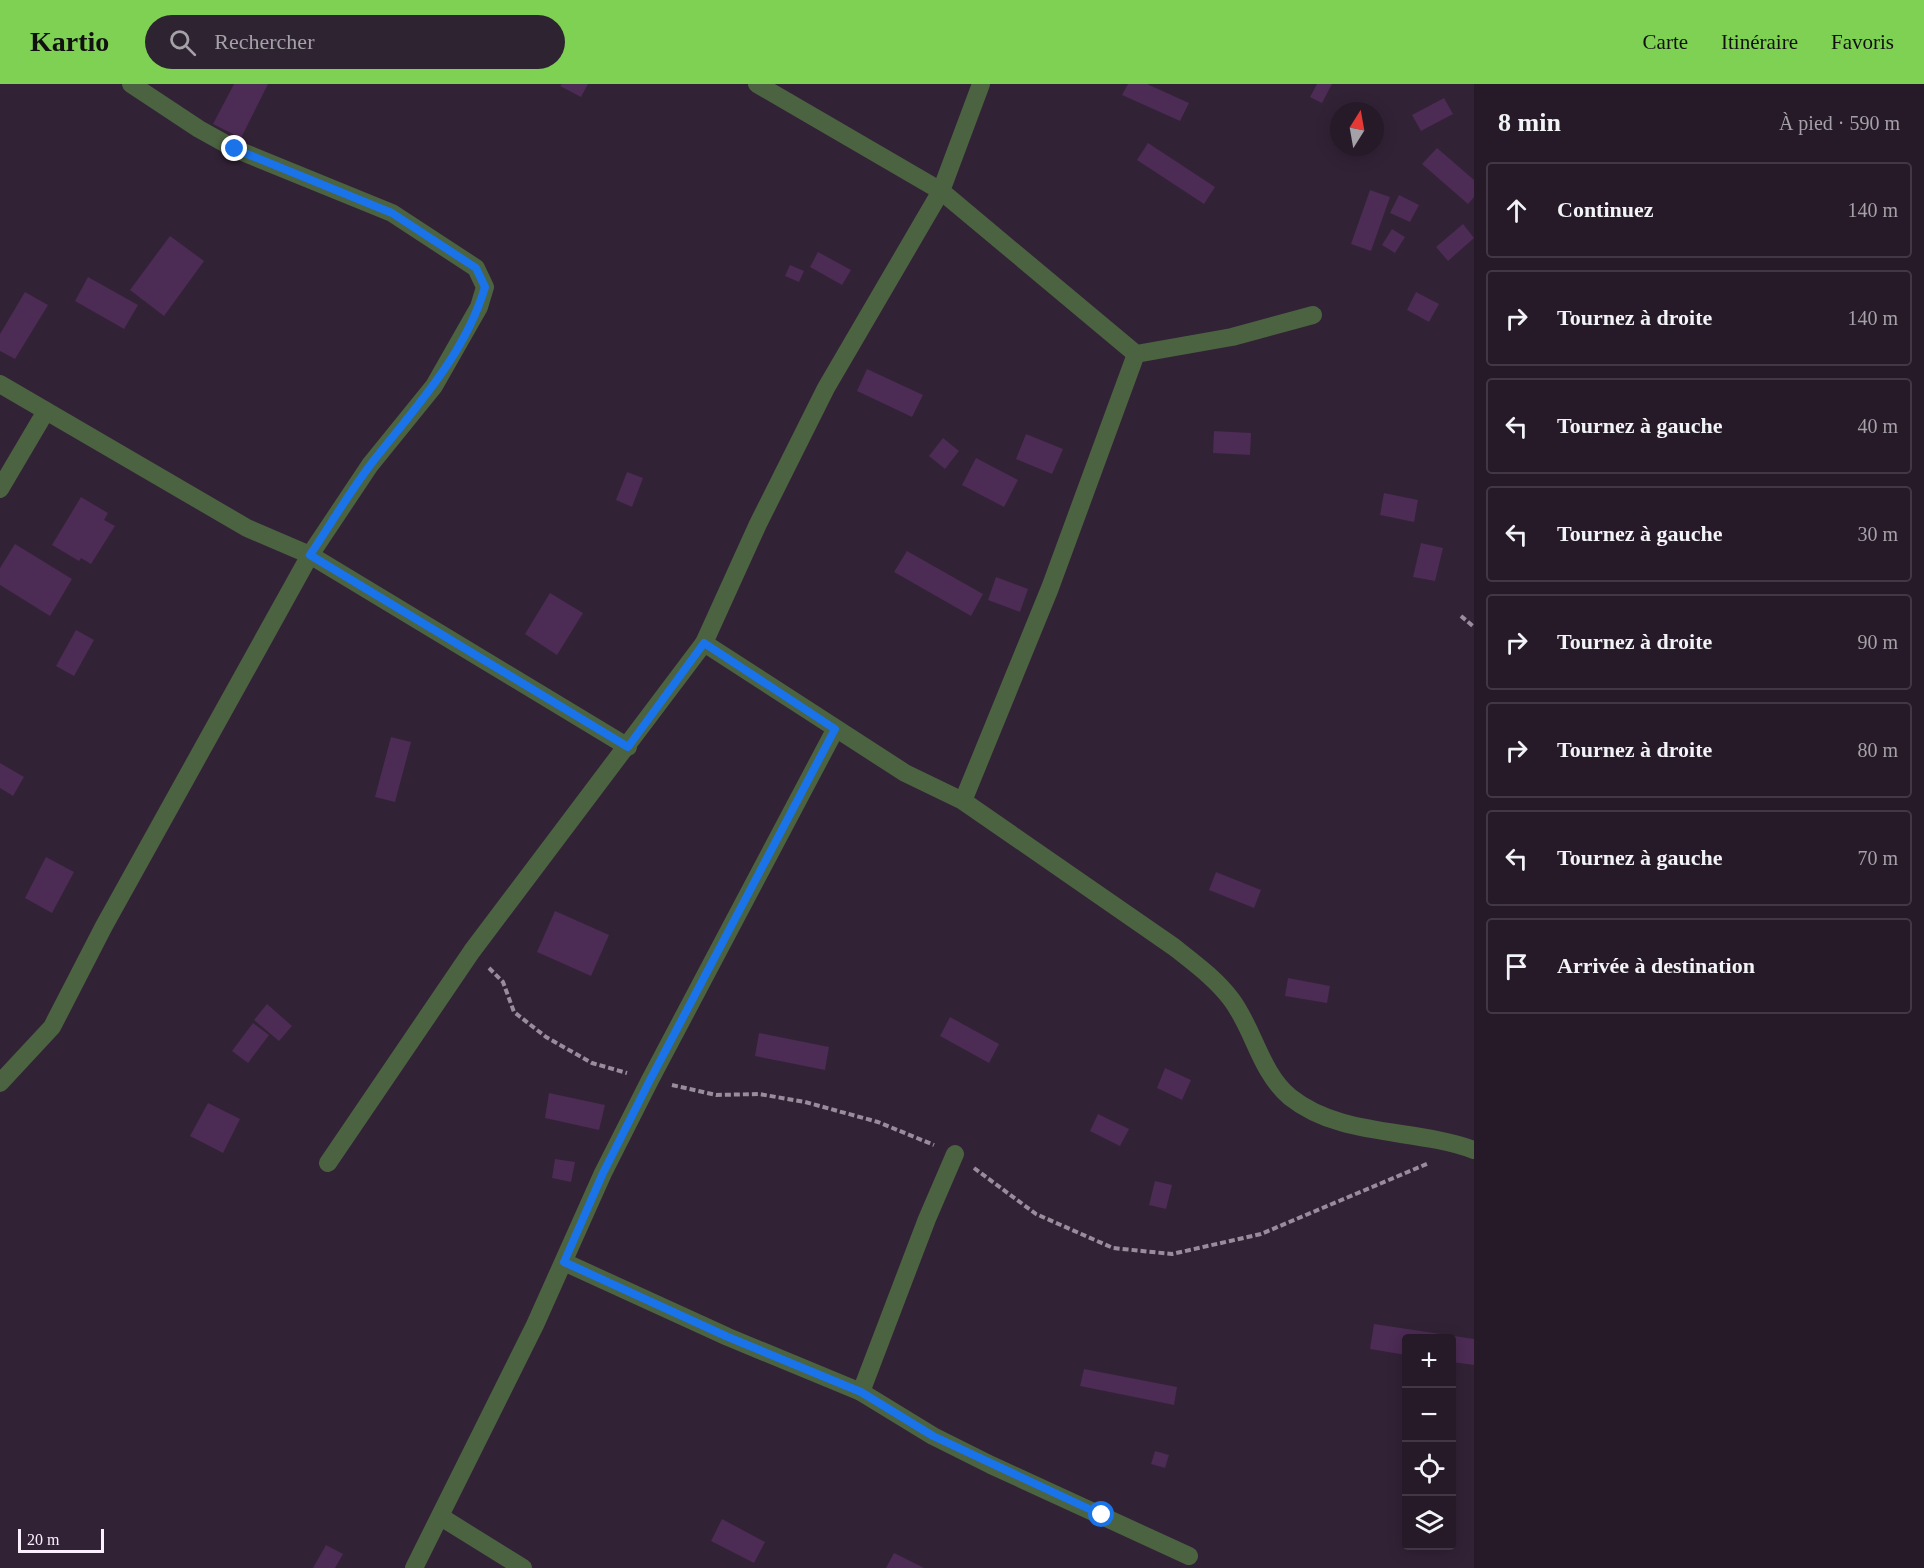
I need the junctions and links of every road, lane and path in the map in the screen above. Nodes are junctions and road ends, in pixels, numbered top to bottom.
1 (131, 84) edge
2 (758, 84) edge
3 (981, 84) edge
4 (940, 191) junction
5 (1313, 315) dead end
6 (1136, 354) junction
7 (0, 384) edge
8 (46, 411) junction
9 (0, 489) edge
10 (310, 555) junction
11 (1461, 615) dead end
12 (1474, 627) edge
13 (704, 643) junction
14 (835, 729) junction
15 (628, 747) junction
16 (963, 801) junction
17 (0, 1083) edge
18 (1472, 1146) edge
19 (955, 1154) dead end
20 (328, 1163) dead end
21 (564, 1262) junction
22 (861, 1392) junction
23 (441, 1517) junction
24 (1189, 1556) dead end
25 (414, 1568) edge
26 (523, 1568) edge

1 - 10 street
2 - 4 street
3 - 4 street
4 - 6 street
4 - 13 street
5 - 6 street
6 - 16 street
7 - 8 street
8 - 9 street
8 - 10 street
10 - 15 street
10 - 17 street
11 - 12 path
13 - 14 street
13 - 15 street
14 - 16 street
14 - 21 street
15 - 20 street
16 - 18 street
19 - 22 street
21 - 22 street
21 - 23 street
22 - 24 street
23 - 25 street
23 - 26 street

